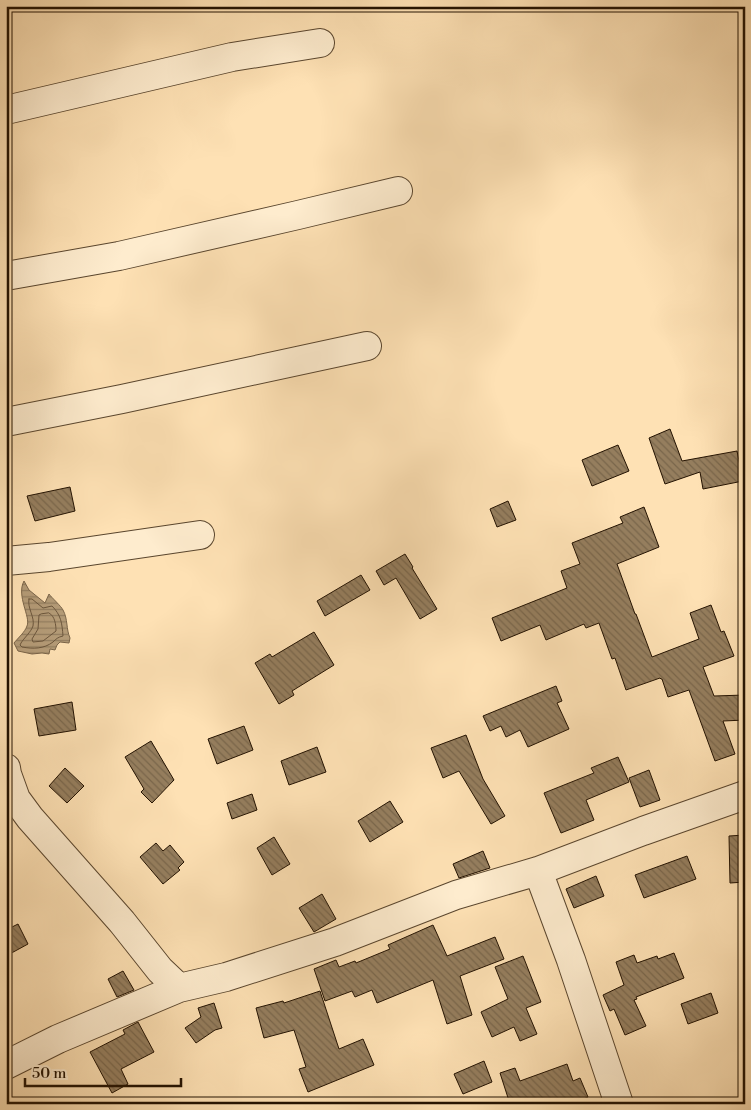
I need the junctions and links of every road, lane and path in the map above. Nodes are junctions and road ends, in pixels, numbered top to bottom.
1 (320, 43) dead end
2 (6, 110) edge
3 (398, 190) dead end
4 (6, 276) edge
5 (367, 346) dead end
6 (6, 422) edge
7 (200, 534) dead end
8 (6, 561) edge
9 (6, 768) edge
10 (745, 795) edge
11 (538, 871) junction
12 (179, 988) junction
13 (6, 1065) edge
14 (619, 1104) edge

1 - 2 street
3 - 4 street
5 - 6 street
7 - 8 street
9 - 12 street
10 - 11 street
11 - 12 street
11 - 14 street
12 - 13 street

